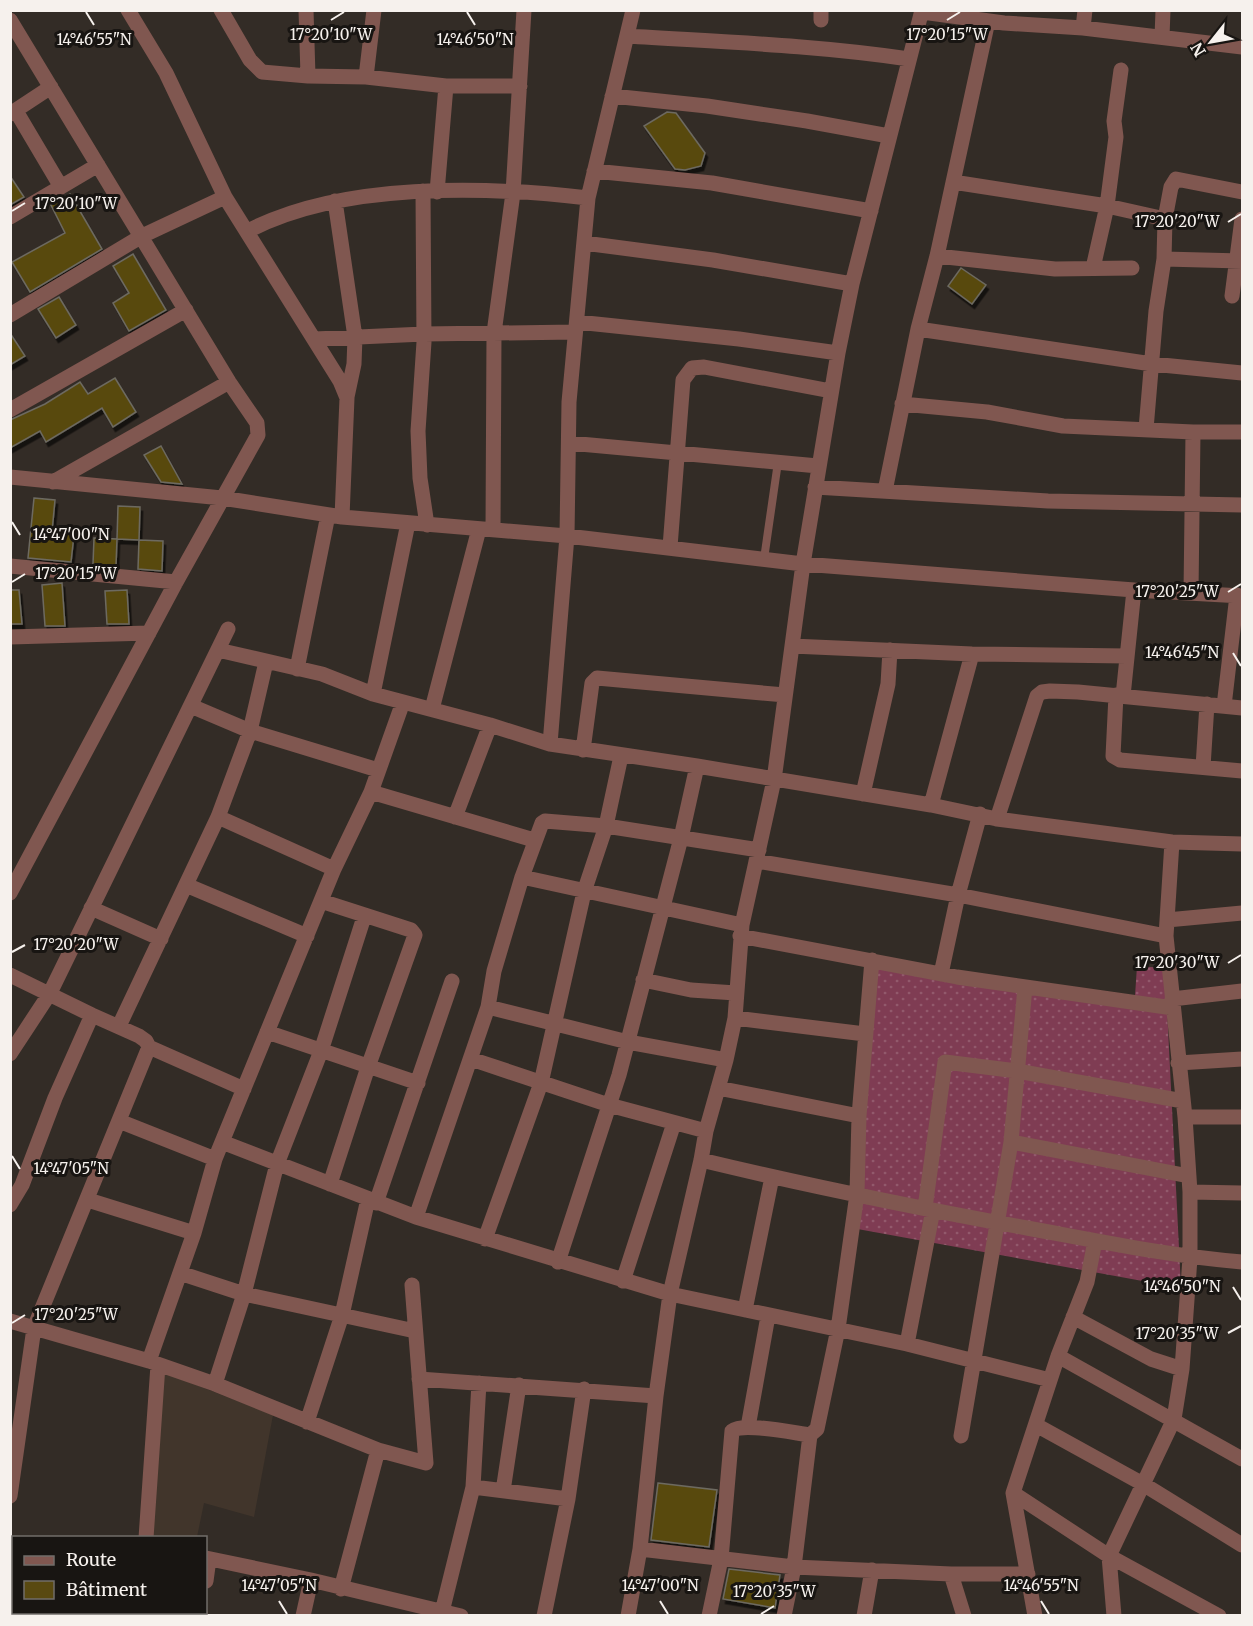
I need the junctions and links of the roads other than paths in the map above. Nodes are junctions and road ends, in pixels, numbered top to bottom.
1 (128, 10) edge
2 (221, 10) edge
3 (306, 10) edge
4 (374, 10) edge
5 (524, 10) edge
6 (633, 10) edge
7 (1085, 10) edge
8 (1163, 10) edge
9 (922, 11) edge
10 (10, 20) edge
11 (988, 21) junction
12 (1083, 28) junction
13 (627, 36) junction
14 (1162, 37) junction
15 (1242, 47) edge
16 (909, 59) junction
17 (1121, 70) dead end
18 (308, 76) junction
19 (366, 77) junction
20 (446, 86) junction
21 (520, 86) junction
22 (51, 87) junction
23 (612, 96) junction
24 (13, 112) edge
25 (890, 136) junction
26 (98, 165) junction
27 (594, 171) junction
28 (953, 182) junction
29 (61, 187) junction
30 (430, 192) junction
31 (1242, 192) edge
32 (513, 193) junction
33 (225, 197) junction
34 (588, 198) junction
35 (335, 201) junction
36 (1107, 206) junction
37 (871, 211) junction
38 (10, 217) edge
39 (1166, 219) junction
40 (1242, 219) edge
41 (248, 231) junction
42 (142, 236) junction
43 (584, 243) junction
44 (937, 256) junction
45 (1164, 259) junction
46 (1240, 261) edge
47 (1093, 268) junction
48 (1132, 268) dead end
49 (852, 285) junction
50 (1232, 296) dead end
51 (186, 310) junction
52 (10, 315) edge
53 (576, 327) junction
54 (918, 329) junction
55 (494, 333) junction
56 (424, 334) junction
57 (355, 337) junction
58 (315, 339) junction
59 (838, 353) junction
60 (1152, 364) junction
61 (1242, 373) edge
62 (229, 382) junction
63 (831, 391) junction
64 (347, 398) junction
65 (902, 404) junction
66 (10, 410) edge
67 (1146, 429) junction
68 (1192, 432) junction
69 (1242, 432) edge
70 (568, 443) junction
71 (677, 453) junction
72 (778, 462) junction
73 (818, 466) junction
74 (10, 477) edge
75 (53, 482) junction
76 (815, 487) junction
77 (885, 491) junction
78 (222, 498) junction
79 (1192, 504) junction
80 (1242, 505) edge
81 (335, 516) junction
82 (408, 523) junction
83 (427, 525) junction
84 (486, 530) junction
85 (567, 536) junction
86 (670, 547) junction
87 (764, 559) junction
88 (803, 564) junction
89 (10, 566) edge
90 (176, 582) junction
91 (1134, 590) junction
92 (1191, 593) junction
93 (1240, 596) edge
94 (228, 629) dead end
95 (149, 633) junction
96 (10, 636) edge
97 (792, 646) junction
98 (218, 650) junction
99 (890, 650) junction
100 (972, 654) junction
101 (1127, 656) junction
102 (266, 662) junction
103 (297, 669) junction
104 (373, 694) junction
105 (785, 694) junction
106 (1119, 695) junction
107 (403, 702) junction
108 (1207, 704) junction
109 (191, 706) junction
110 (1224, 706) junction
111 (1242, 708) edge
112 (432, 709) junction
113 (490, 726) junction
114 (250, 731) junction
115 (550, 744) junction
116 (583, 750) junction
117 (621, 756) junction
118 (697, 766) junction
119 (1203, 767) junction
120 (378, 770) junction
121 (1242, 771) edge
122 (774, 780) junction
123 (371, 792) junction
124 (863, 794) junction
125 (931, 805) junction
126 (980, 814) junction
127 (218, 817) junction
128 (455, 817) junction
129 (998, 819) junction
130 (606, 826) junction
131 (681, 838) junction
132 (534, 840) junction
133 (1172, 842) junction
134 (1242, 844) edge
135 (758, 856) junction
136 (334, 869) junction
137 (17, 871) edge
138 (522, 877) junction
139 (186, 885) junction
140 (584, 892) junction
141 (10, 893) edge
142 (958, 895) junction
143 (321, 901) junction
144 (92, 908) junction
145 (662, 908) junction
146 (1242, 913) edge
147 (364, 917) junction
148 (1167, 920) junction
149 (741, 931) junction
150 (307, 936) junction
151 (1166, 936) junction
152 (161, 939) junction
153 (872, 960) junction
154 (941, 974) junction
155 (10, 975) edge
156 (643, 980) junction
157 (452, 981) dead end
158 (1025, 987) junction
159 (1242, 991) edge
160 (50, 993) junction
161 (736, 993) junction
162 (1172, 1003) junction
163 (488, 1007) junction
164 (92, 1016) junction
165 (735, 1018) junction
166 (554, 1023) junction
167 (119, 1026) junction
168 (267, 1032) junction
169 (865, 1034) junction
170 (628, 1042) junction
171 (149, 1047) junction
172 (321, 1051) junction
173 (10, 1054) edge
174 (471, 1059) junction
175 (1242, 1059) edge
176 (726, 1060) junction
177 (1178, 1063) junction
178 (368, 1067) junction
179 (1017, 1071) junction
180 (418, 1083) junction
181 (541, 1083) junction
182 (718, 1088) junction
183 (244, 1089) junction
184 (1183, 1101) junction
185 (609, 1105) junction
186 (859, 1116) junction
187 (1185, 1117) junction
188 (1242, 1117) edge
189 (119, 1121) junction
190 (674, 1123) junction
191 (706, 1131) junction
192 (222, 1142) junction
193 (1011, 1142) junction
194 (215, 1159) junction
195 (701, 1160) junction
196 (277, 1164) junction
197 (1189, 1176) junction
198 (772, 1177) junction
199 (330, 1184) junction
200 (1190, 1192) junction
201 (1242, 1193) edge
202 (857, 1194) junction
203 (88, 1200) junction
204 (372, 1201) junction
205 (10, 1205) edge
206 (929, 1209) junction
207 (416, 1217) junction
208 (999, 1223) junction
209 (194, 1233) junction
210 (485, 1239) junction
211 (1095, 1240) junction
212 (1190, 1258) junction
213 (558, 1262) junction
214 (1242, 1262) edge
215 (180, 1273) junction
216 (623, 1281) junction
217 (412, 1285) dead end
218 (244, 1294) junction
219 (670, 1294) junction
220 (746, 1310) junction
221 (342, 1315) junction
222 (768, 1316) junction
223 (1073, 1317) junction
224 (10, 1321) edge
225 (34, 1329) junction
226 (838, 1329) junction
227 (415, 1331) junction
228 (907, 1344) junction
229 (1058, 1356) junction
230 (974, 1361) junction
231 (154, 1363) junction
232 (1182, 1369) junction
233 (419, 1379) junction
234 (1050, 1380) junction
235 (479, 1383) junction
236 (215, 1384) junction
237 (519, 1385) junction
238 (584, 1389) junction
239 (656, 1396) junction
240 (1174, 1419) junction
241 (307, 1422) junction
242 (1036, 1425) junction
243 (748, 1427) junction
244 (810, 1435) junction
245 (961, 1436) dead end
246 (378, 1450) junction
247 (1242, 1459) edge
248 (1143, 1484) junction
249 (473, 1487) junction
250 (503, 1491) junction
251 (1012, 1493) junction
252 (10, 1496) edge
253 (568, 1499) junction
254 (146, 1536) edge
255 (1242, 1545) edge
256 (12, 1548) edge
257 (640, 1550) junction
258 (1109, 1556) junction
259 (207, 1559) edge
260 (721, 1559) junction
261 (794, 1566) junction
262 (872, 1570) junction
263 (951, 1574) junction
264 (1028, 1574) junction
265 (10, 1579) edge
266 (311, 1580) junction
267 (341, 1589) junction
268 (442, 1613) edge
269 (303, 1616) edge
270 (461, 1616) edge
271 (544, 1616) edge
272 (628, 1616) edge
273 (709, 1616) edge
274 (784, 1616) edge
275 (864, 1616) edge
276 (964, 1616) edge
277 (1035, 1616) edge
278 (1114, 1616) edge
279 (1219, 1616) edge

1 - 33 street
2 - 18 street
3 - 18 street
4 - 19 street
5 - 21 street
6 - 13 street
7 - 12 street
8 - 14 street
9 - 11 street
9 - 16 street
10 - 22 street
11 - 12 street
11 - 28 street
12 - 14 street
13 - 16 street
13 - 23 street
14 - 15 street
16 - 25 street
17 - 36 street
18 - 19 street
19 - 20 street
20 - 21 street
20 - 30 street
21 - 32 street
22 - 24 street
22 - 26 street
23 - 25 street
23 - 27 street
24 - 29 street
25 - 37 street
26 - 29 street
26 - 42 street
27 - 34 street
27 - 37 street
28 - 36 street
28 - 44 street
29 - 38 street
30 - 32 street
30 - 35 street
30 - 56 street
31 - 39 street
32 - 34 street
32 - 55 street
33 - 41 street
33 - 42 street
34 - 43 street
35 - 41 street
35 - 57 street
36 - 39 street
36 - 47 street
37 - 49 street
39 - 45 street
40 - 46 street
41 - 58 street
42 - 51 street
42 - 52 street
43 - 49 street
43 - 53 street
44 - 47 street
44 - 54 street
45 - 46 street
45 - 60 street
46 - 50 street
47 - 48 street
49 - 59 street
51 - 62 street
51 - 66 street
53 - 55 street
53 - 59 street
53 - 70 street
54 - 60 street
54 - 65 street
55 - 56 street
55 - 84 street
56 - 57 street
56 - 83 street
57 - 58 street
57 - 64 street
58 - 64 street
59 - 63 street
60 - 61 street
60 - 67 street
62 - 75 street
62 - 78 street
63 - 71 street
63 - 73 street
64 - 81 street
65 - 67 street
65 - 77 street
67 - 68 street
68 - 69 street
68 - 79 street
70 - 71 street
70 - 85 street
71 - 72 street
71 - 86 street
72 - 73 street
72 - 87 lane
73 - 76 street
74 - 75 street
75 - 78 street
76 - 77 street
76 - 88 street
77 - 79 street
78 - 81 street
78 - 90 street
79 - 80 street
79 - 92 street
81 - 82 street
81 - 103 street
82 - 83 street
82 - 104 street
83 - 84 street
84 - 85 street
84 - 112 street
85 - 86 street
85 - 115 street
86 - 87 street
87 - 88 street
88 - 91 street
88 - 97 street
89 - 90 street
90 - 95 street
91 - 92 street
91 - 101 street
92 - 93 street
93 - 110 street
94 - 98 street
95 - 96 street
95 - 137 street
97 - 99 street
97 - 105 street
98 - 102 street
98 - 109 street
99 - 100 street
99 - 124 street
100 - 101 street
100 - 125 street
101 - 106 street
102 - 103 street
102 - 114 street
103 - 104 street
104 - 107 street
105 - 116 street
105 - 122 street
106 - 108 street
106 - 119 street
106 - 129 street
107 - 112 street
107 - 120 street
108 - 110 street
108 - 119 street
109 - 114 street
109 - 144 street
110 - 111 street
112 - 113 street
113 - 115 street
113 - 128 street
114 - 120 street
114 - 127 street
115 - 116 street
116 - 117 street
117 - 118 street
117 - 130 street
118 - 122 street
118 - 131 street
119 - 121 street
120 - 123 street
122 - 124 street
122 - 135 street
123 - 128 street
123 - 136 street
124 - 125 street
125 - 126 street
126 - 129 street
126 - 142 street
127 - 136 street
127 - 139 street
128 - 132 street
129 - 133 street
130 - 131 street
130 - 132 street
130 - 140 street
131 - 135 street
131 - 145 street
132 - 138 street
133 - 134 street
133 - 148 street
135 - 142 street
135 - 149 street
136 - 143 street
137 - 141 street
138 - 140 street
138 - 163 street
139 - 150 street
139 - 152 street
140 - 145 street
140 - 166 street
142 - 151 street
142 - 154 street
143 - 147 street
143 - 150 street
144 - 152 street
144 - 160 street
145 - 149 street
145 - 156 street
146 - 148 street
147 - 172 street
147 - 178 street
148 - 151 street
149 - 153 street
149 - 161 street
150 - 168 street
151 - 162 street
152 - 167 street
153 - 154 street
153 - 169 street
154 - 158 street
155 - 160 street
156 - 161 street
156 - 170 street
157 - 180 street
158 - 162 street
158 - 179 street
159 - 162 street
160 - 164 street
160 - 173 street
161 - 165 street
162 - 177 street
163 - 166 street
163 - 174 street
164 - 167 street
164 - 205 street
165 - 169 street
165 - 176 street
166 - 170 street
166 - 181 street
167 - 171 street
168 - 172 street
168 - 183 street
169 - 186 street
170 - 176 street
170 - 185 street
171 - 183 street
171 - 189 street
172 - 178 street
172 - 196 street
174 - 181 street
174 - 207 street
175 - 177 street
176 - 182 street
177 - 184 street
178 - 180 street
178 - 199 street
179 - 184 street
179 - 193 street
179 - 206 street
180 - 204 street
181 - 185 street
181 - 210 street
182 - 186 street
182 - 191 street
183 - 192 street
184 - 187 street
185 - 190 street
185 - 213 street
186 - 202 street
187 - 188 street
187 - 197 street
189 - 194 street
189 - 203 street
190 - 191 street
190 - 216 street
191 - 195 street
192 - 194 street
192 - 196 street
193 - 197 street
193 - 208 street
194 - 209 street
195 - 198 street
195 - 219 street
196 - 199 street
196 - 218 street
197 - 200 street
198 - 202 street
198 - 220 street
199 - 204 street
200 - 201 street
200 - 212 street
202 - 206 street
202 - 226 street
203 - 209 street
203 - 225 street
204 - 207 street
204 - 221 street
206 - 208 street
206 - 228 street
207 - 210 street
208 - 211 street
208 - 230 street
209 - 215 street
210 - 213 street
211 - 212 street
211 - 223 street
212 - 214 street
212 - 232 street
213 - 216 street
215 - 218 street
215 - 231 street
216 - 219 street
217 - 227 street
218 - 221 street
218 - 236 street
219 - 220 street
219 - 239 street
220 - 222 street
221 - 227 street
221 - 241 street
222 - 226 street
222 - 243 street
223 - 229 street
223 - 232 street
224 - 225 street
225 - 231 street
225 - 252 street
226 - 228 street
226 - 244 street
227 - 233 street
228 - 230 street
229 - 234 street
229 - 240 street
230 - 234 street
230 - 245 street
231 - 236 street
231 - 254 street
232 - 240 street
233 - 235 street
233 - 246 street
234 - 242 street
235 - 237 street
235 - 249 street
236 - 241 street
237 - 238 street
237 - 250 street
238 - 239 street
238 - 253 street
239 - 257 street
240 - 247 street
240 - 248 street
241 - 246 street
242 - 248 street
242 - 251 street
243 - 244 street
243 - 260 street
244 - 261 street
246 - 267 street
248 - 255 street
248 - 258 street
249 - 250 street
249 - 268 street
250 - 253 street
251 - 258 street
251 - 264 street
253 - 271 street
256 - 265 street
257 - 260 street
257 - 272 street
258 - 278 street
258 - 279 street
259 - 266 street
260 - 261 street
260 - 273 street
261 - 262 street
261 - 274 street
262 - 263 street
262 - 275 street
263 - 264 street
263 - 276 street
264 - 277 street
266 - 267 street
266 - 269 street
267 - 268 street
268 - 270 street

